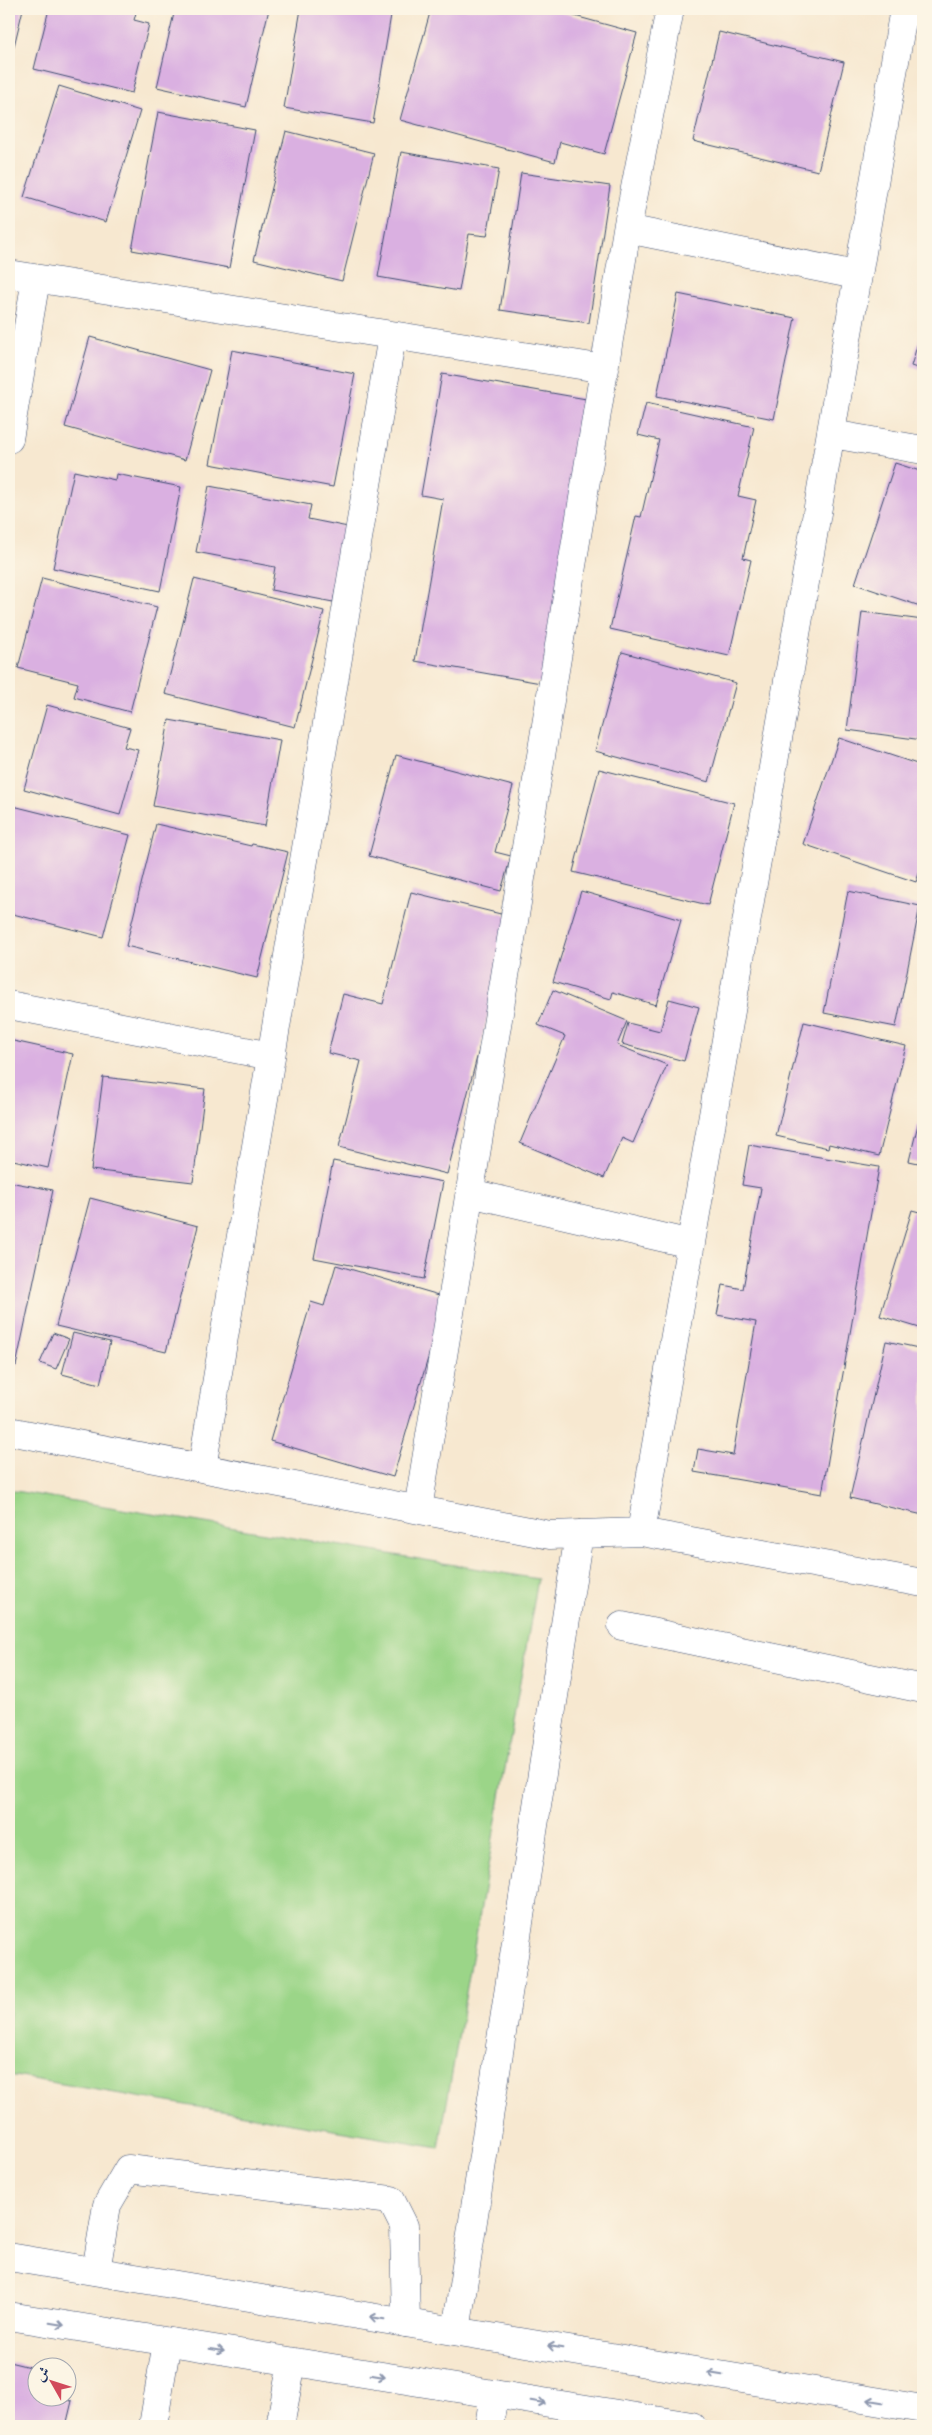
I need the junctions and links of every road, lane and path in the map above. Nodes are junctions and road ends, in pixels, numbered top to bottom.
1 (670, 9) edge
2 (904, 9) edge
3 (627, 228) junction
4 (9, 274) edge
5 (856, 275) junction
6 (36, 279) junction
7 (392, 336) junction
8 (605, 369) junction
9 (832, 434) junction
10 (9, 439) edge
11 (923, 450) edge
12 (9, 1004) edge
13 (271, 1056) junction
14 (470, 1193) junction
15 (691, 1244) junction
16 (9, 1431) edge
17 (202, 1468) junction
18 (418, 1509) junction
19 (641, 1532) junction
20 (579, 1534) junction
21 (923, 1583) edge
22 (622, 1626) dead end
23 (923, 1689) edge
24 (9, 2257) edge
25 (96, 2271) junction
26 (9, 2316) edge
27 (406, 2323) junction
28 (456, 2331) junction
29 (167, 2342) junction
30 (292, 2362) junction
31 (494, 2394) junction
32 (923, 2409) edge
33 (153, 2426) edge
34 (280, 2426) edge
35 (489, 2426) edge
36 (692, 2426) edge

1 - 3 street
2 - 5 street
3 - 5 street
3 - 8 street
4 - 6 street
5 - 9 street
6 - 7 street
6 - 10 street
7 - 8 street
7 - 13 street
8 - 14 street
9 - 11 street
9 - 15 street
12 - 13 street
13 - 17 street
14 - 15 street
14 - 18 street
15 - 19 street
16 - 17 street
17 - 18 street
18 - 20 street
19 - 20 street
19 - 21 street
20 - 28 street
22 - 23 street
24 - 25 street
27 -> 25 street
25 - 27 street
26 -> 29 street
27 - 28 street
32 -> 28 street
29 -> 30 street
29 - 33 street
30 -> 31 street
30 - 34 street
31 - 35 street
31 -> 36 street

